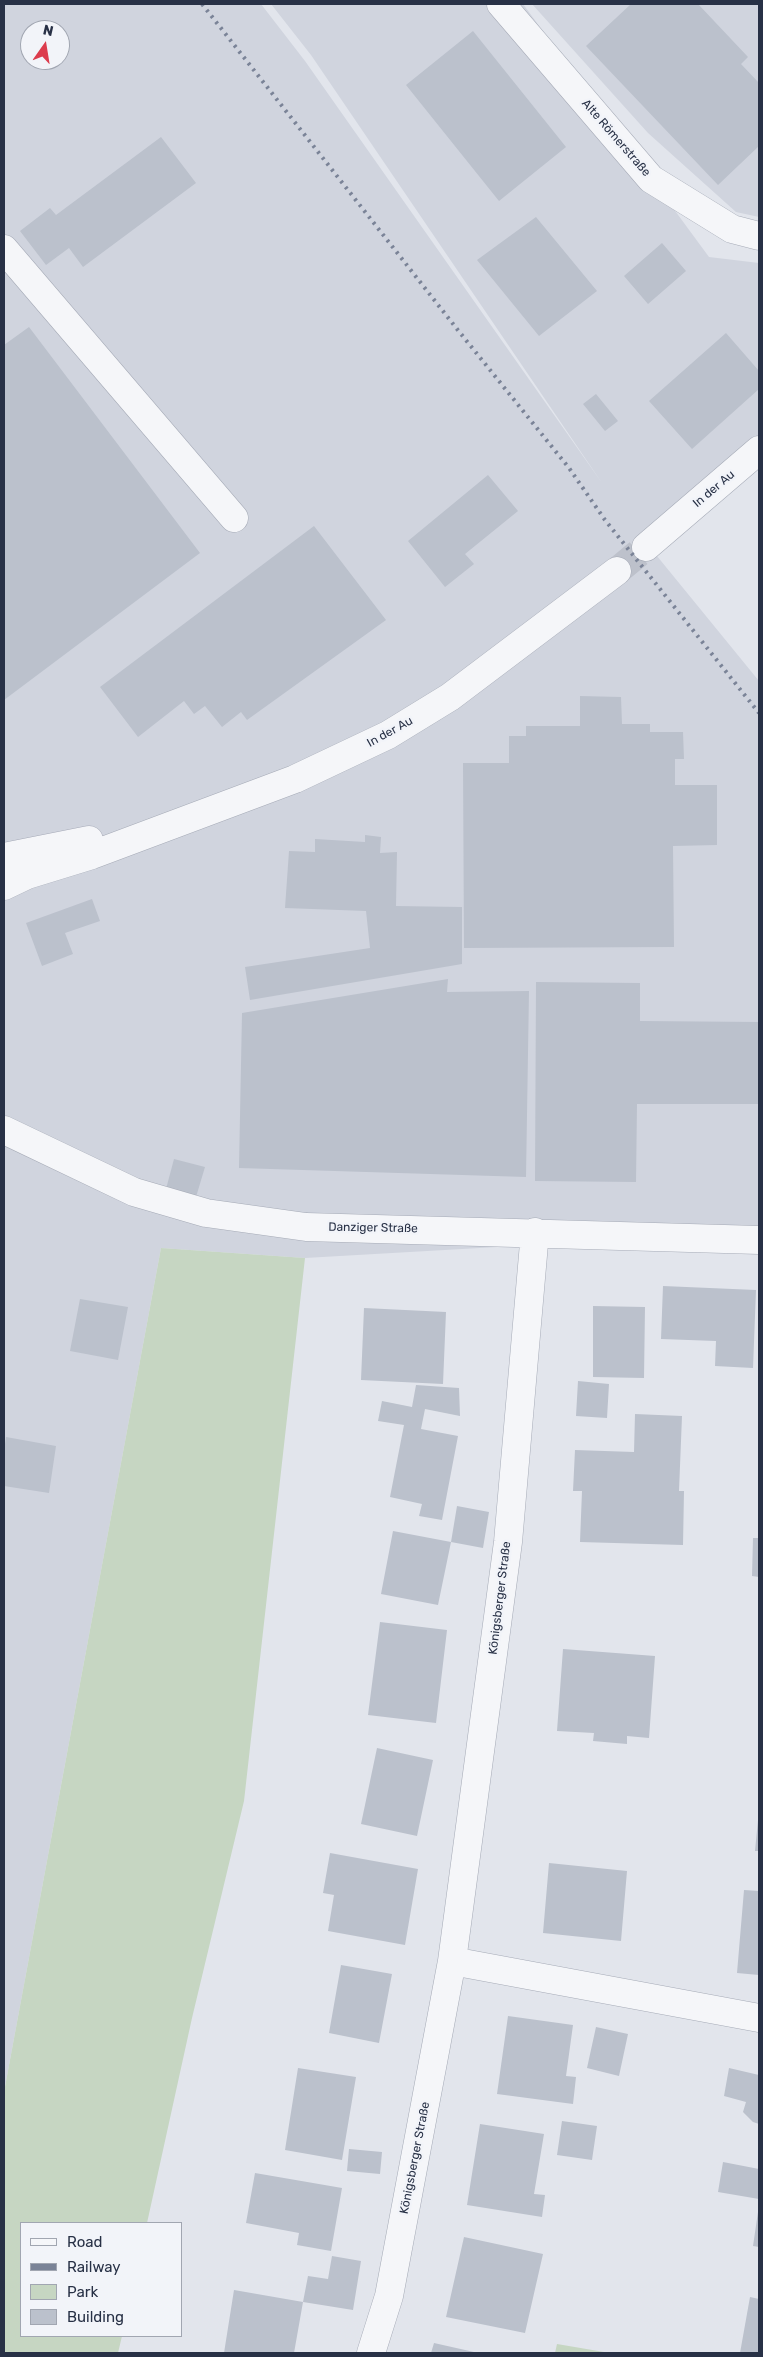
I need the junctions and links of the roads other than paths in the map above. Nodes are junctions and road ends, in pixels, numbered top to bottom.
1 (501, 4) edge
2 (759, 236) edge
3 (4, 249) edge
4 (759, 450) edge
5 (234, 518) dead end
6 (646, 547) tunnel mouth
7 (617, 570) tunnel mouth
8 (133, 838) junction
9 (4, 857) edge
10 (4, 886) edge
11 (4, 1130) edge
12 (535, 1232) junction
13 (759, 1240) edge
14 (452, 1961) junction
15 (759, 2018) edge
16 (371, 2353) edge

1 - 2 street, Alte Römerstraße
3 - 5 street
4 - 6 street, In der Au
7 - 8 street, In der Au
8 - 9 street, In der Au
8 - 10 street, In der Au
11 - 12 street, Danziger Straße
12 - 13 street, Danziger Straße
12 - 14 street, Königsberger Straße
14 - 15 street
14 - 16 street, Königsberger Straße

